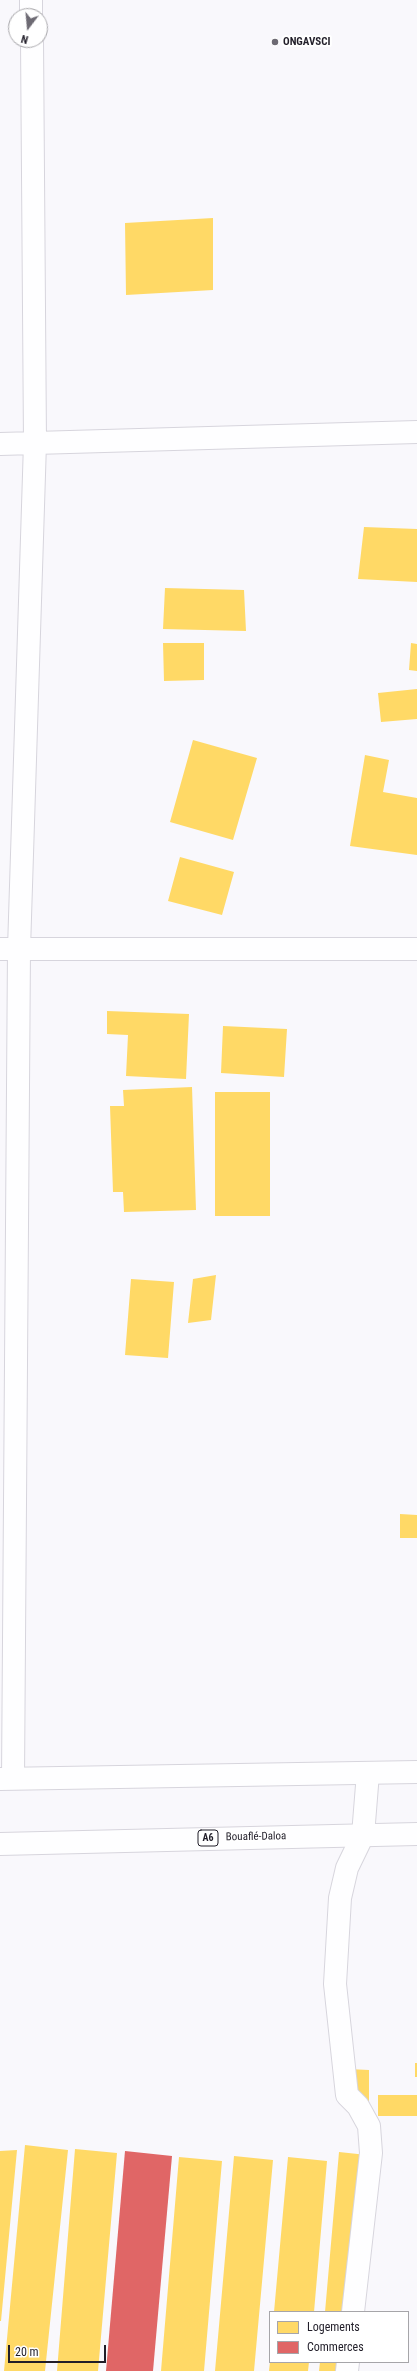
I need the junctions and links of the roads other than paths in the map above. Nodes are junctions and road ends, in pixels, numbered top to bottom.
1 (32, 48) edge
2 (417, 432) edge
3 (35, 443) junction
4 (0, 444) edge
5 (9, 949) edge
6 (417, 949) edge
7 (417, 1772) edge
8 (368, 1773) junction
9 (7, 1778) edge
10 (417, 1834) edge
11 (363, 1835) junction
12 (0, 1844) edge
13 (353, 2311) edge

1 - 3 main road
2 - 3 main road
3 - 4 main road
3 - 5 main road
5 - 6 main road
5 - 9 main road
7 - 8 main road
8 - 9 main road
8 - 11 main road
10 - 11 main road, Bouaflé-Daloa / A6
11 - 12 main road, Bouaflé-Daloa / A6
11 - 13 main road

